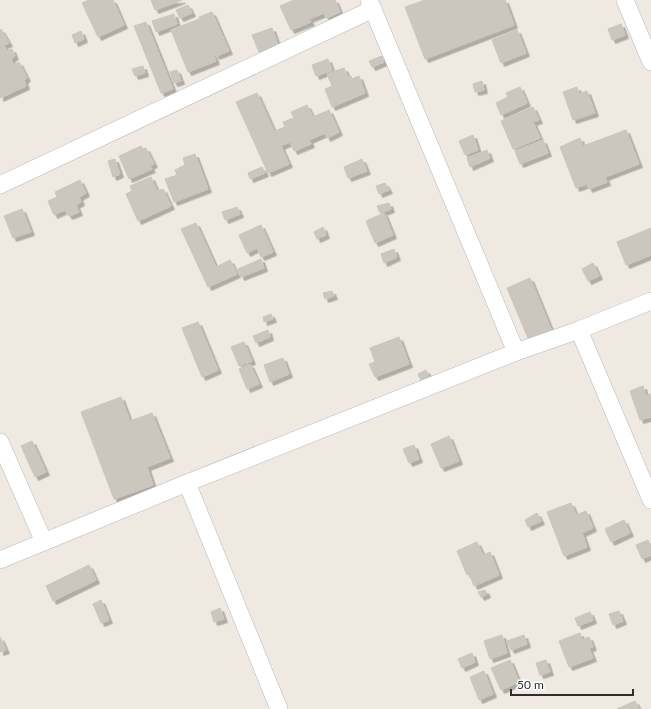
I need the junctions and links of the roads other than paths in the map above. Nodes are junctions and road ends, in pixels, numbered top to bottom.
1 (625, 0) edge
2 (371, 5) edge
3 (651, 62) edge
4 (0, 185) edge
5 (651, 301) edge
6 (579, 330) junction
7 (516, 352) junction
8 (0, 442) edge
9 (187, 482) junction
10 (651, 500) edge
11 (44, 542) junction
12 (0, 560) edge
13 (279, 709) edge

1 - 3 street
2 - 4 street
2 - 7 street
5 - 6 street
6 - 7 street
6 - 10 street
7 - 9 street
8 - 11 street
9 - 11 street
9 - 13 street
11 - 12 street

